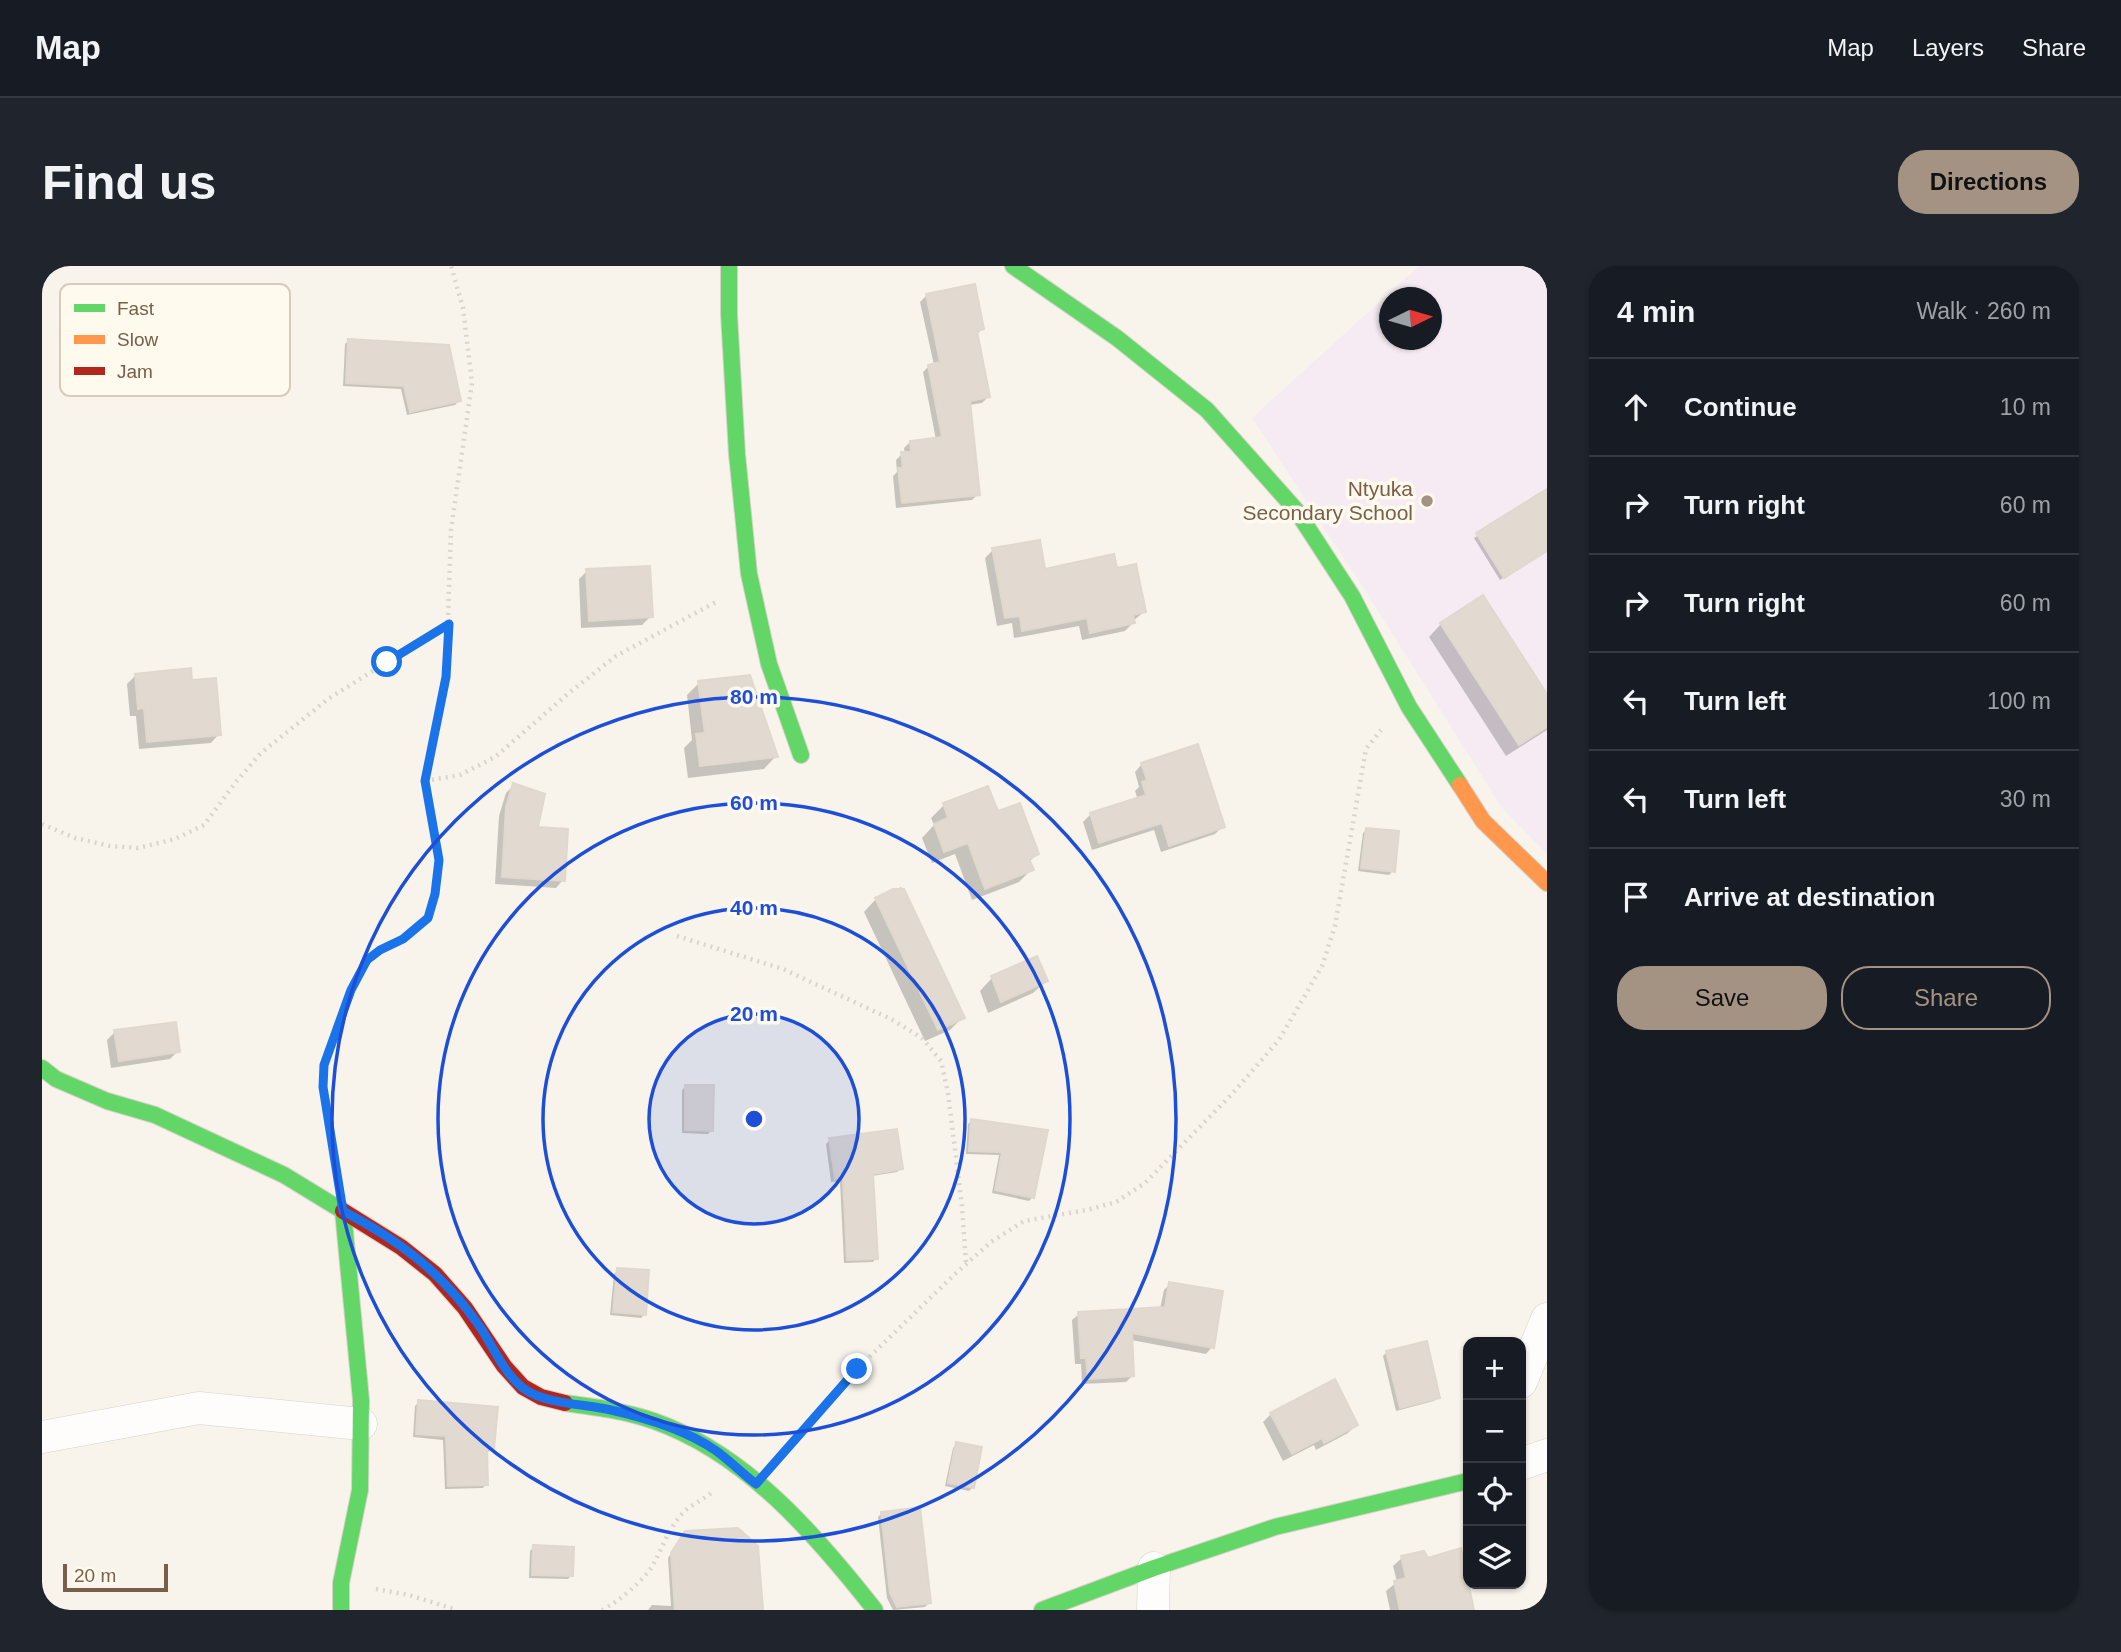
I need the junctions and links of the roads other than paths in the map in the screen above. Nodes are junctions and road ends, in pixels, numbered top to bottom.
1 (729, 266) edge
2 (1013, 266) edge
3 (801, 755) dead end
4 (1547, 883) edge
5 (42, 1068) edge
6 (343, 1211) junction
7 (1547, 1319) edge
8 (1526, 1370) edge
9 (361, 1424) junction
10 (42, 1437) edge
11 (1547, 1455) edge
12 (1524, 1463) edge
13 (1463, 1481) edge
14 (1154, 1568) junction
15 (341, 1610) edge
16 (875, 1610) edge
17 (1042, 1610) edge
18 (1153, 1610) edge

1 - 3 street
2 - 4 street
5 - 6 street
6 - 9 street
6 - 16 street
7 - 8 street
9 - 10 street
9 - 15 street
11 - 12 street
13 - 14 street
14 - 17 street
14 - 18 street

